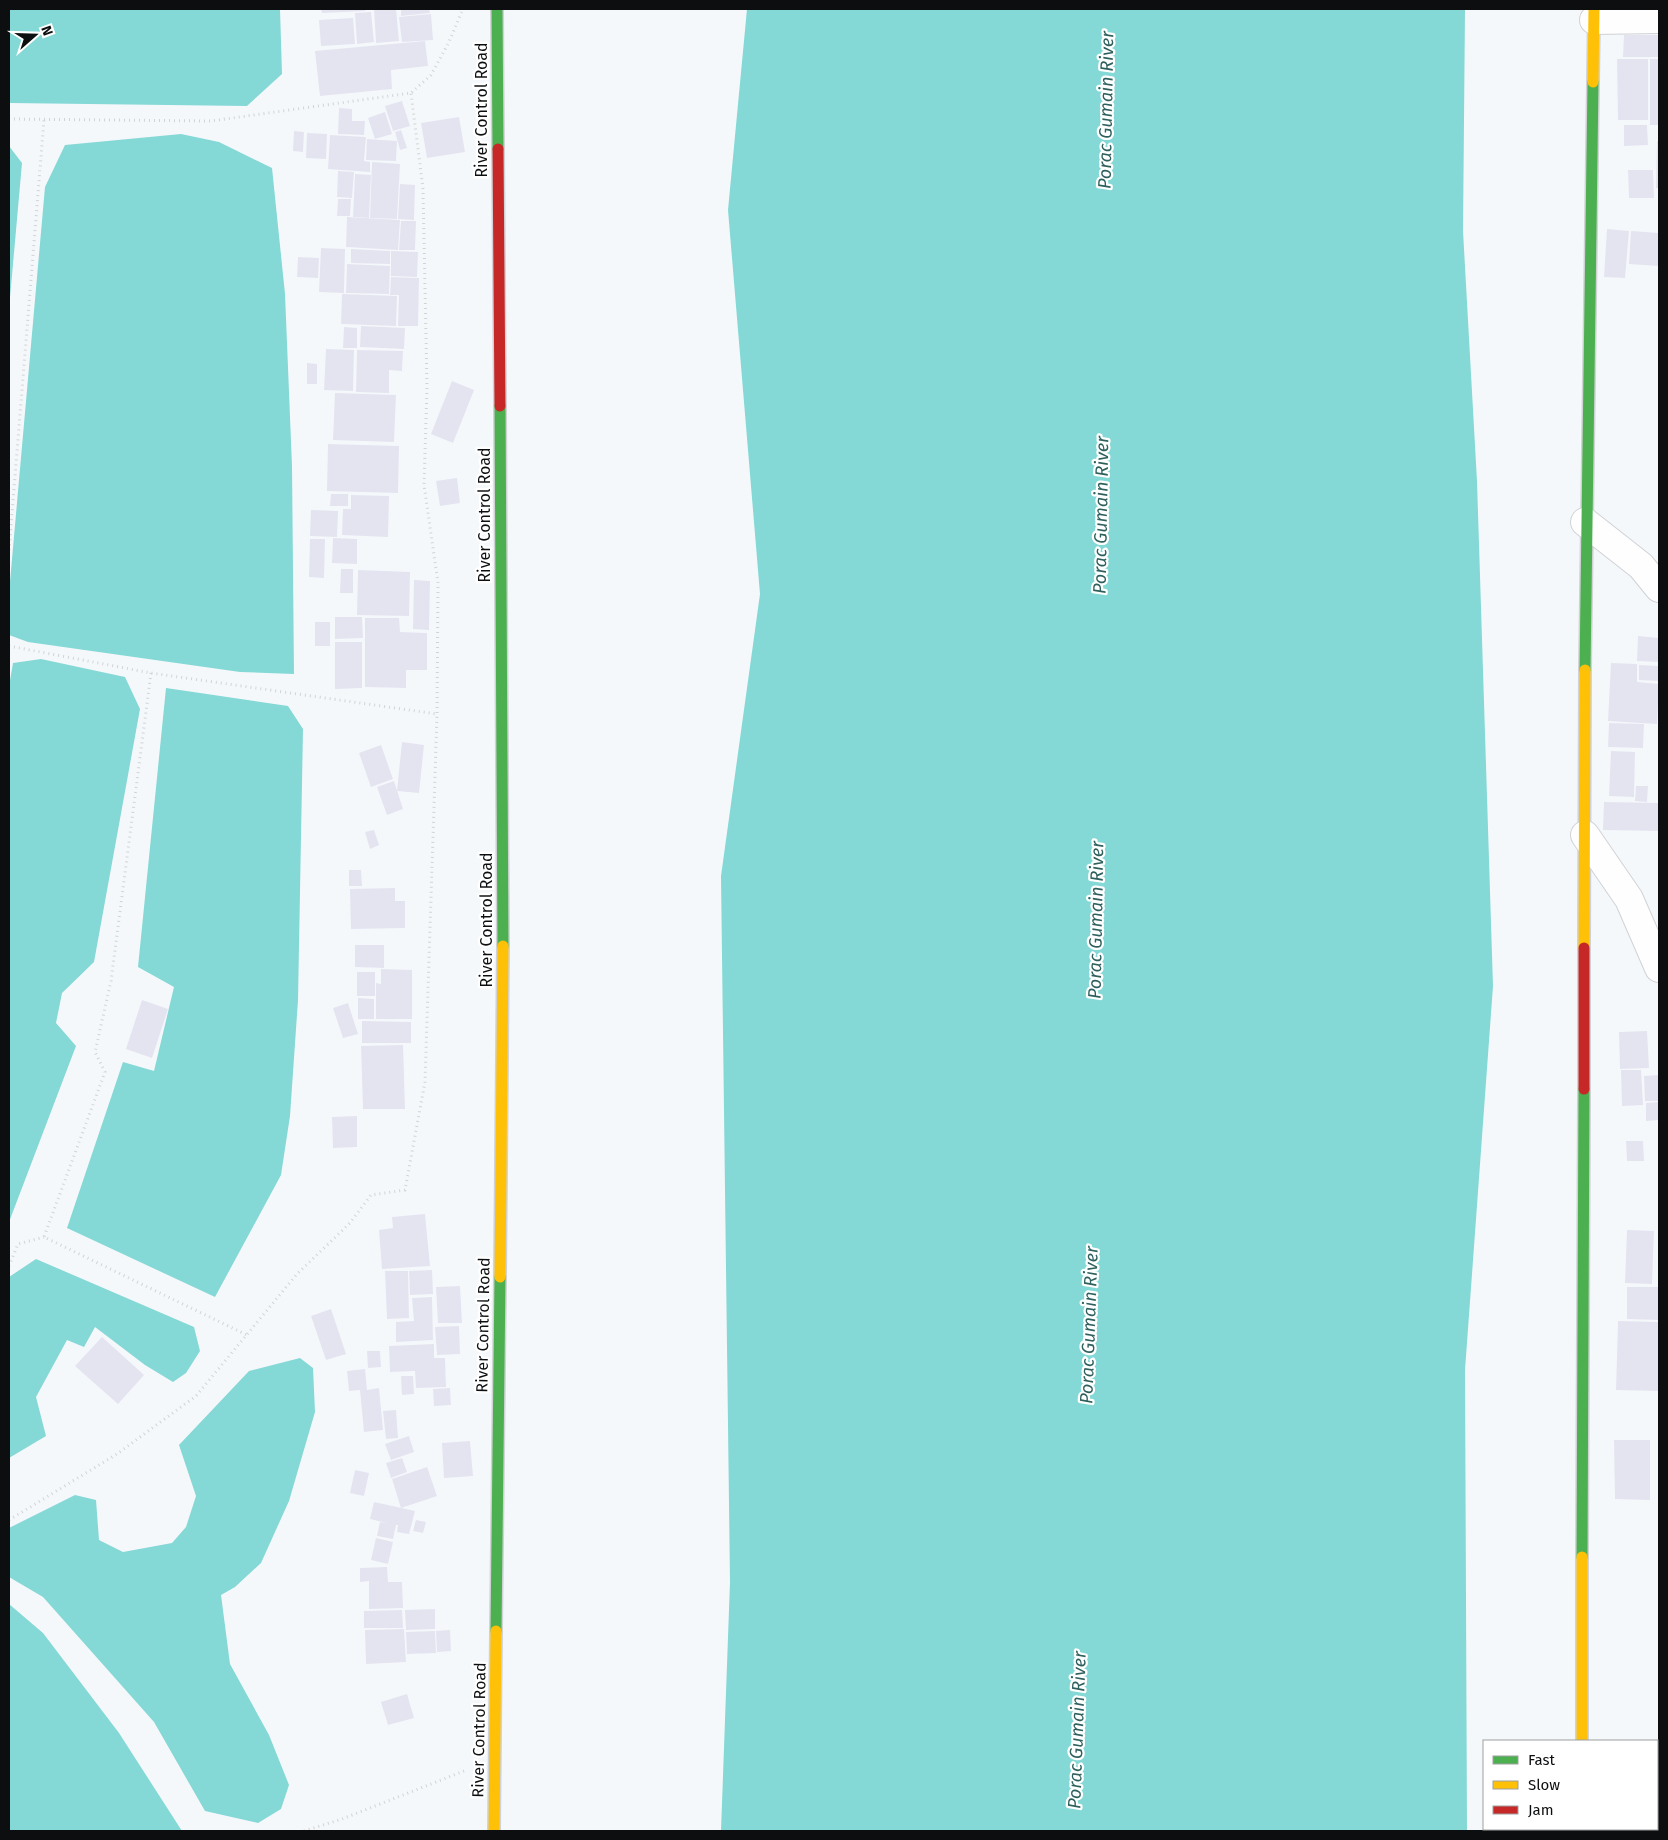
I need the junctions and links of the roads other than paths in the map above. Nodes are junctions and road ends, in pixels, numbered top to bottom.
1 (497, 9) edge
2 (1594, 14) edge
3 (1659, 19) edge
4 (1586, 522) junction
5 (1659, 588) edge
6 (1585, 835) junction
7 (1659, 968) edge
8 (1582, 1740) edge
9 (494, 1831) edge

1 - 9 street, River Control Road
2 - 3 street
2 - 4 street
4 - 5 street
4 - 6 street
6 - 7 street
6 - 8 street

